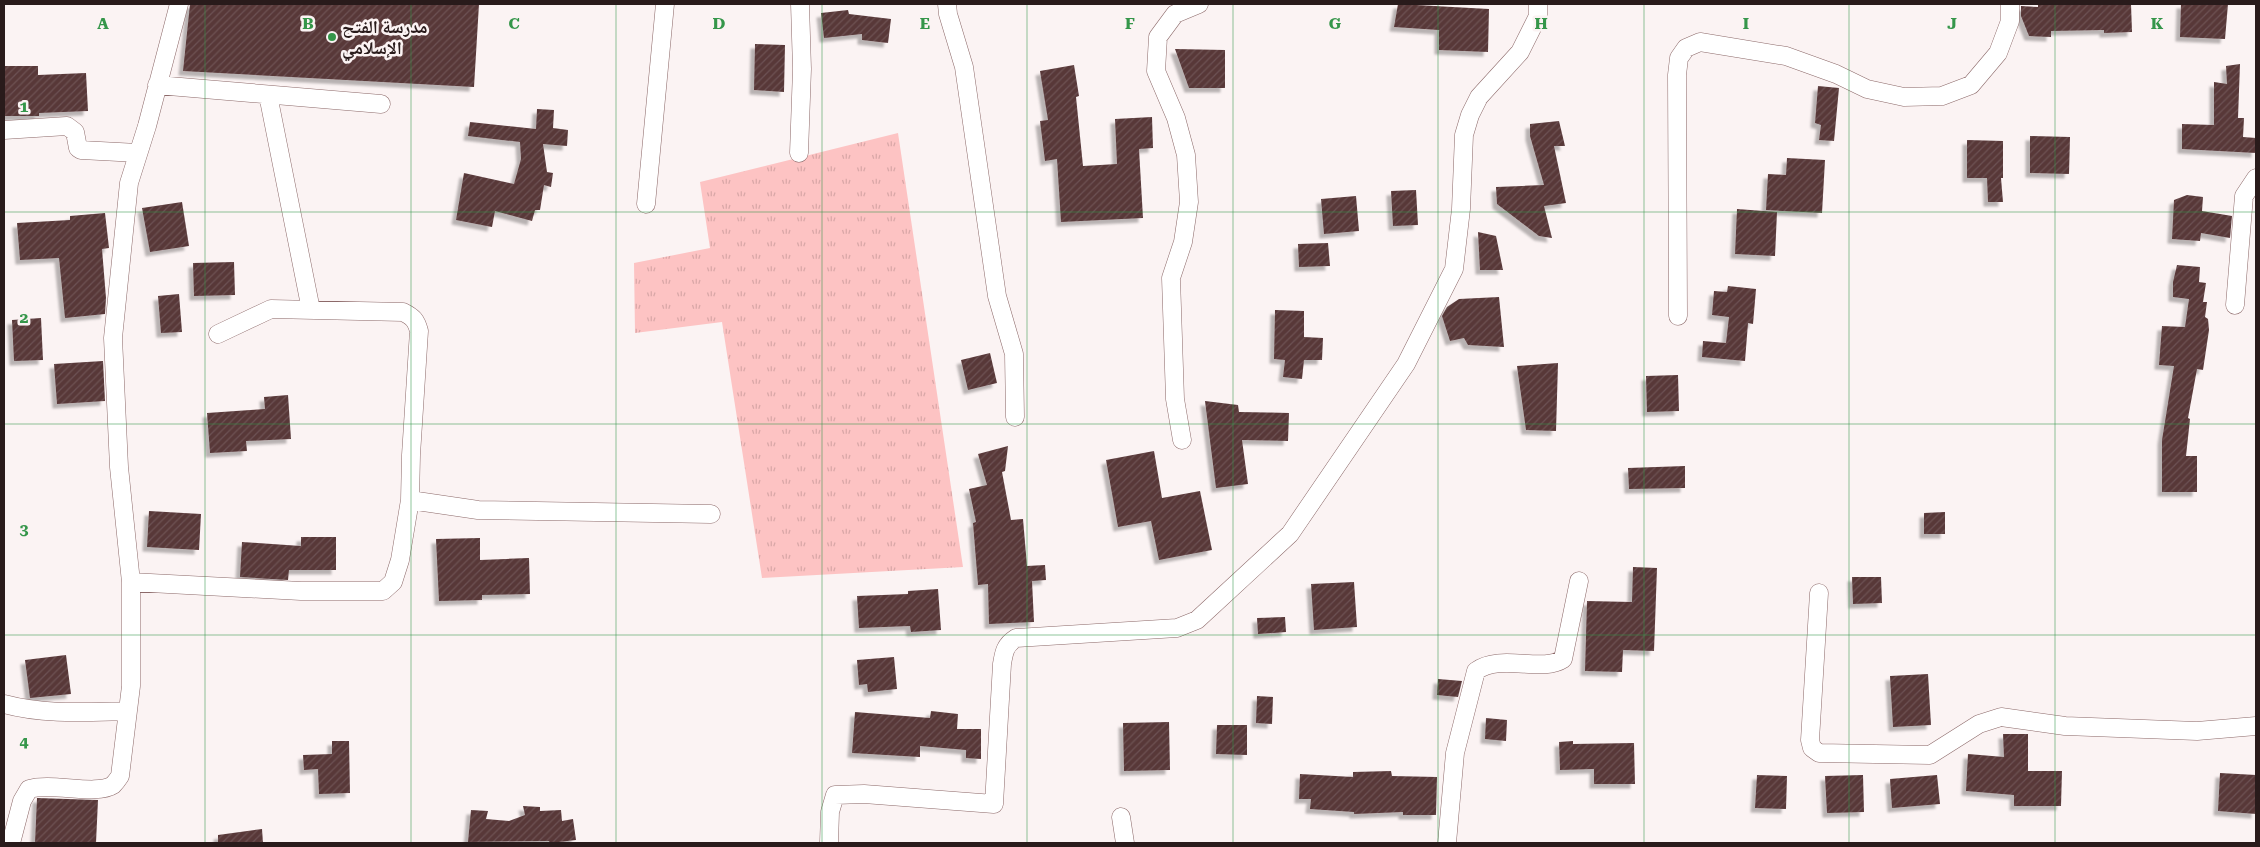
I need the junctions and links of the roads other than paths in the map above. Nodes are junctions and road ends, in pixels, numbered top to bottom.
1 (179, 4) edge
2 (665, 4) edge
3 (800, 4) edge
4 (947, 4) edge
5 (1199, 4) edge
6 (1538, 4) edge
7 (2010, 4) edge
8 (157, 85) junction
9 (268, 95) junction
10 (381, 104) dead end
11 (4, 130) edge
12 (138, 153) junction
13 (799, 153) dead end
14 (2256, 178) edge
15 (646, 204) dead end
16 (2235, 306) dead end
17 (311, 310) junction
18 (1678, 316) dead end
19 (218, 334) dead end
20 (1015, 417) dead end
21 (1182, 440) dead end
22 (410, 500) junction
23 (711, 514) dead end
24 (1579, 581) dead end
25 (130, 582) junction
26 (1819, 593) dead end
27 (4, 704) edge
28 (128, 711) junction
29 (2256, 726) edge
30 (1121, 817) dead end
31 (11, 843) edge
32 (829, 843) edge
33 (1125, 843) edge
34 (1447, 843) edge

1 - 8 street
2 - 15 street
3 - 13 street
4 - 20 street
5 - 21 street
6 - 32 street
7 - 18 street
8 - 9 street
8 - 12 street
9 - 10 street
9 - 17 street
11 - 12 street
12 - 25 street
14 - 16 street
17 - 19 street
17 - 22 street
22 - 23 street
22 - 25 street
24 - 34 street
25 - 28 street
26 - 29 street
27 - 28 street
28 - 31 street
30 - 33 street

